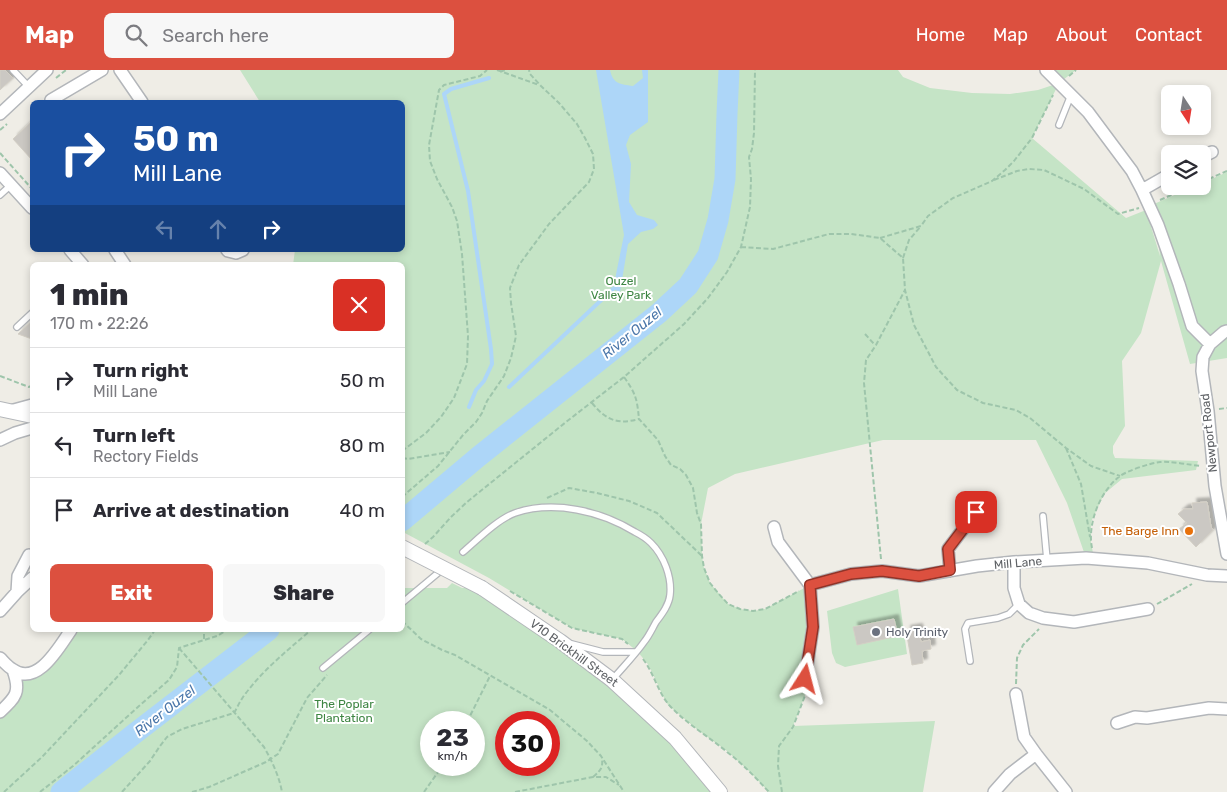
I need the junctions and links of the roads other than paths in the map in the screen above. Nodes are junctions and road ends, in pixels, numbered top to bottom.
1 (13, 70) edge
2 (47, 70) edge
3 (102, 70) edge
4 (1046, 70) edge
5 (126, 72) edge
6 (29, 87) junction
7 (1071, 95) junction
8 (51, 100) dead end
9 (141, 100) edge
10 (0, 114) edge
11 (1059, 125) dead end
12 (0, 173) edge
13 (1161, 179) edge
14 (11, 185) junction
15 (1142, 190) junction
16 (0, 195) edge
17 (30, 206) edge
18 (72, 252) edge
19 (80, 262) edge
20 (30, 314) edge
21 (17, 327) dead end
22 (1227, 331) edge
23 (1210, 344) junction
24 (30, 405) edge
25 (4, 410) edge
26 (30, 416) edge
27 (30, 429) edge
28 (0, 440) edge
29 (976, 512) dead end
30 (1043, 516) dead end
31 (774, 526) dead end
32 (405, 549) edge
33 (463, 552) dead end
34 (1227, 554) edge
35 (30, 555) edge
36 (1047, 560) junction
37 (1014, 562) junction
38 (950, 570) junction
39 (438, 573) dead end
40 (1227, 576) edge
41 (30, 580) edge
42 (810, 585) junction
43 (17, 592) junction
44 (405, 600) edge
45 (1020, 604) junction
46 (1148, 609) road end
47 (0, 611) edge
48 (70, 632) edge
49 (367, 632) edge
50 (560, 641) junction
51 (637, 651) junction
52 (0, 658) edge
53 (970, 661) dead end
54 (324, 667) road end
55 (13, 670) junction
56 (805, 679) road end
57 (612, 680) junction
58 (1016, 694) road end
59 (1227, 709) edge
60 (0, 712) edge
61 (1118, 723) dead end
62 (1036, 754) junction
63 (720, 792) edge
64 (994, 792) edge
65 (1066, 792) edge

1 - 6 lane
2 - 6 street
3 - 8 street
4 - 7 street
5 - 9 street
6 - 10 street
7 - 11 lane
7 - 15 street
12 - 14 street
13 - 15 street
14 - 16 lane
14 - 17 street
15 - 23 street
18 - 19 street
20 - 21 lane
22 - 23 street
23 - 34 street, Newport Road
24 - 25 street
25 - 26 street
27 - 28 street
29 - 38 street
30 - 36 lane
31 - 42 street
32 - 50 street, V10 Brickhill Street, bridge
33 - 51 lane
35 - 43 street
36 - 37 street, Mill Lane
36 - 40 street, Mill Lane
37 - 38 street, Mill Lane
37 - 45 street
38 - 42 street, Mill Lane
39 - 44 lane
41 - 43 street
42 - 56 street
43 - 47 street
45 - 46 street
45 - 53 lane
48 - 55 street
49 - 54 lane
50 - 51 lane
50 - 57 street, V10 Brickhill Street
51 - 57 lane
52 - 55 street
55 - 60 street
57 - 63 street, V10 Brickhill Street
58 - 62 street
59 - 61 street
62 - 64 street
62 - 65 street

